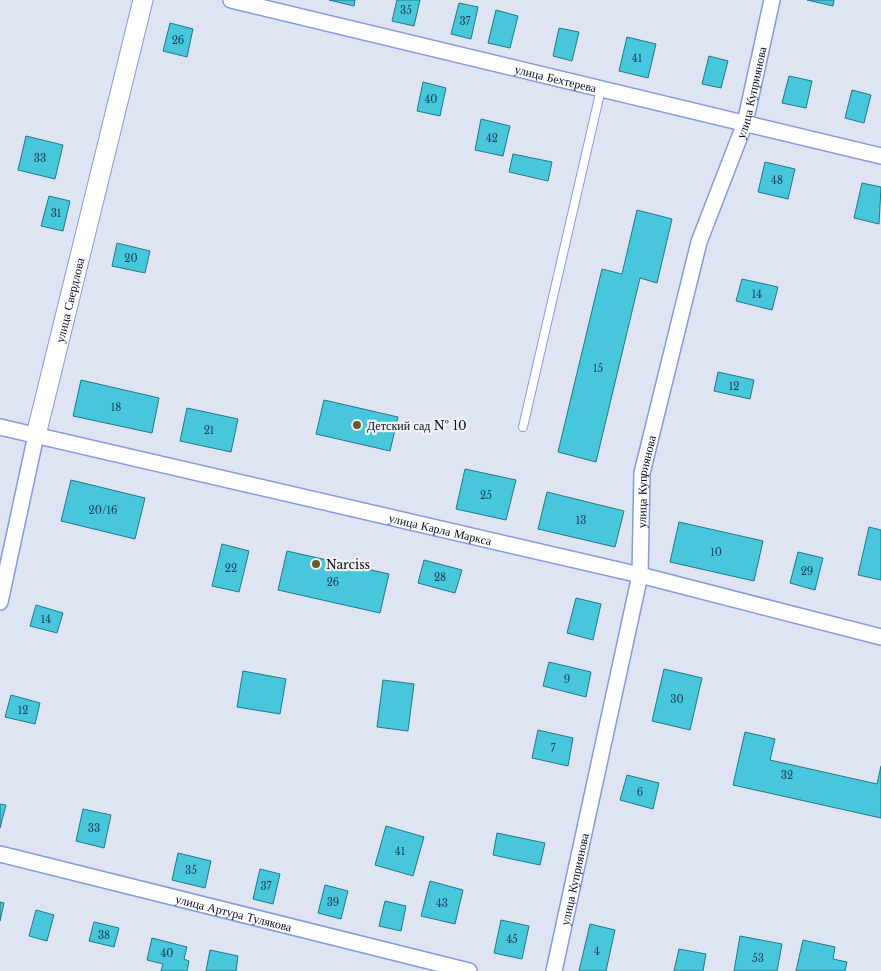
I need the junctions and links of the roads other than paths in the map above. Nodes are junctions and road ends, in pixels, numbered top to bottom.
1 (143, 0) edge
2 (231, 0) edge
3 (772, 0) edge
4 (601, 89) junction
5 (745, 123) junction
6 (881, 156) edge
7 (0, 427) edge
8 (523, 427) dead end
9 (36, 435) junction
10 (640, 575) junction
11 (0, 602) edge
12 (881, 637) edge
13 (0, 854) edge
14 (469, 971) edge
15 (554, 971) edge

1 - 9 street, улица Свердлова
2 - 4 street, улица Бехтерева
3 - 5 street, улица Куприянова
4 - 5 street, улица Бехтерева
4 - 8 lane
5 - 6 street, улица Бехтерева
5 - 10 street, улица Куприянова
7 - 9 street, улица Карла Маркса
9 - 10 street, улица Карла Маркса
9 - 11 street, улица Свердлова
10 - 12 street, улица Карла Маркса
10 - 15 street, улица Куприянова
13 - 14 street, улица Артура Тулякова

